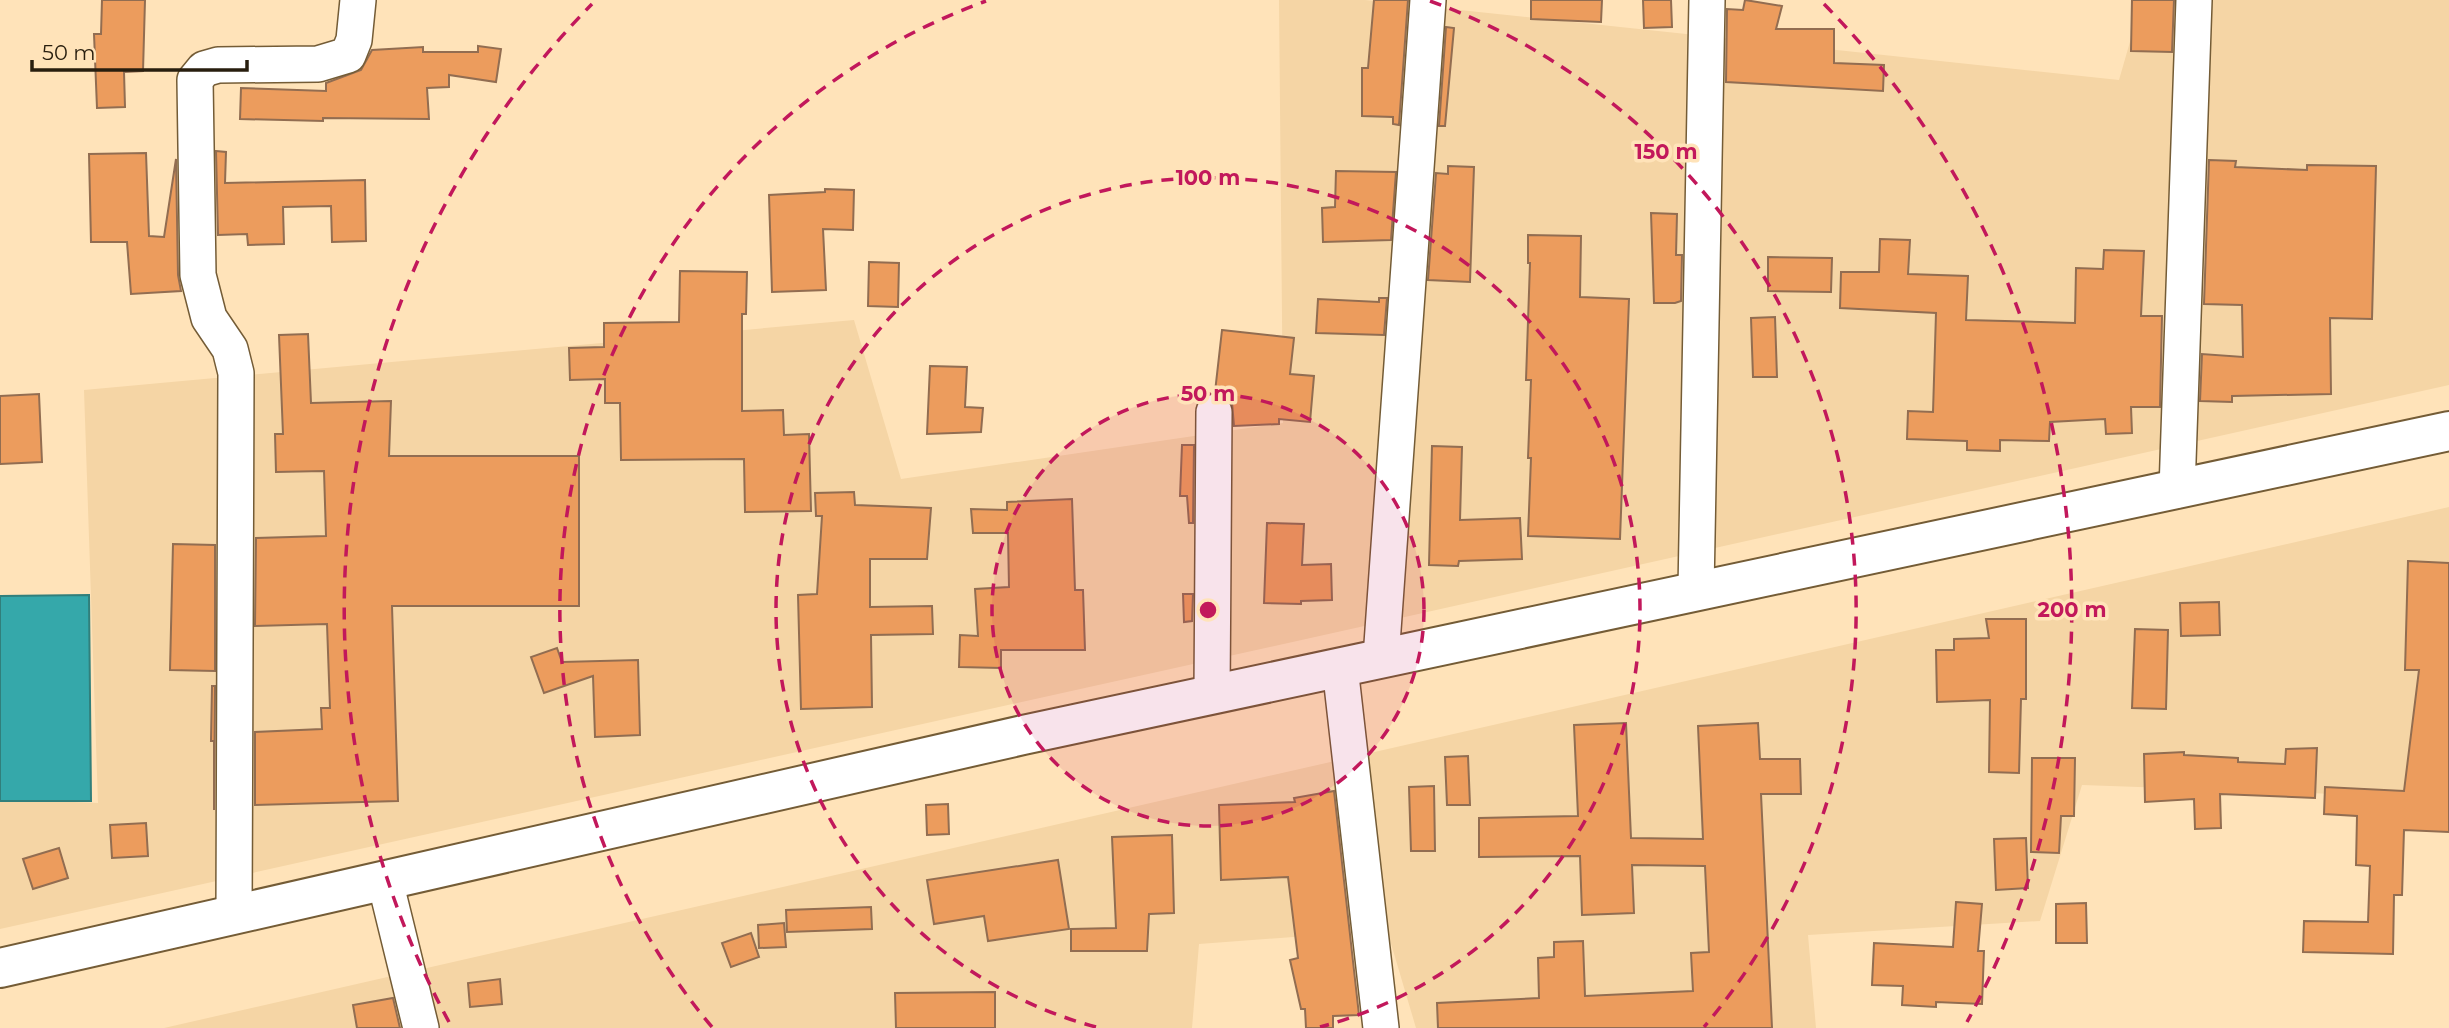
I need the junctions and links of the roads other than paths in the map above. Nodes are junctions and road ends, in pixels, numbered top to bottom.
1 (358, 0) edge
2 (1428, 0) edge
3 (1707, 0) edge
4 (2194, 0) edge
5 (1214, 412) dead end
6 (2449, 431) edge
7 (2177, 490) junction
8 (1696, 590) junction
9 (1381, 658) junction
10 (1340, 667) junction
11 (1212, 694) junction
12 (385, 881) junction
13 (234, 915) junction
14 (0, 968) edge
15 (421, 1028) edge
16 (1381, 1028) edge

1 - 13 street
2 - 9 street
3 - 8 street
4 - 7 street
5 - 11 street
6 - 7 main road
7 - 8 main road
8 - 9 main road
9 - 10 main road
10 - 11 main road
10 - 16 street
11 - 12 main road
12 - 13 main road
12 - 15 street
13 - 14 main road

